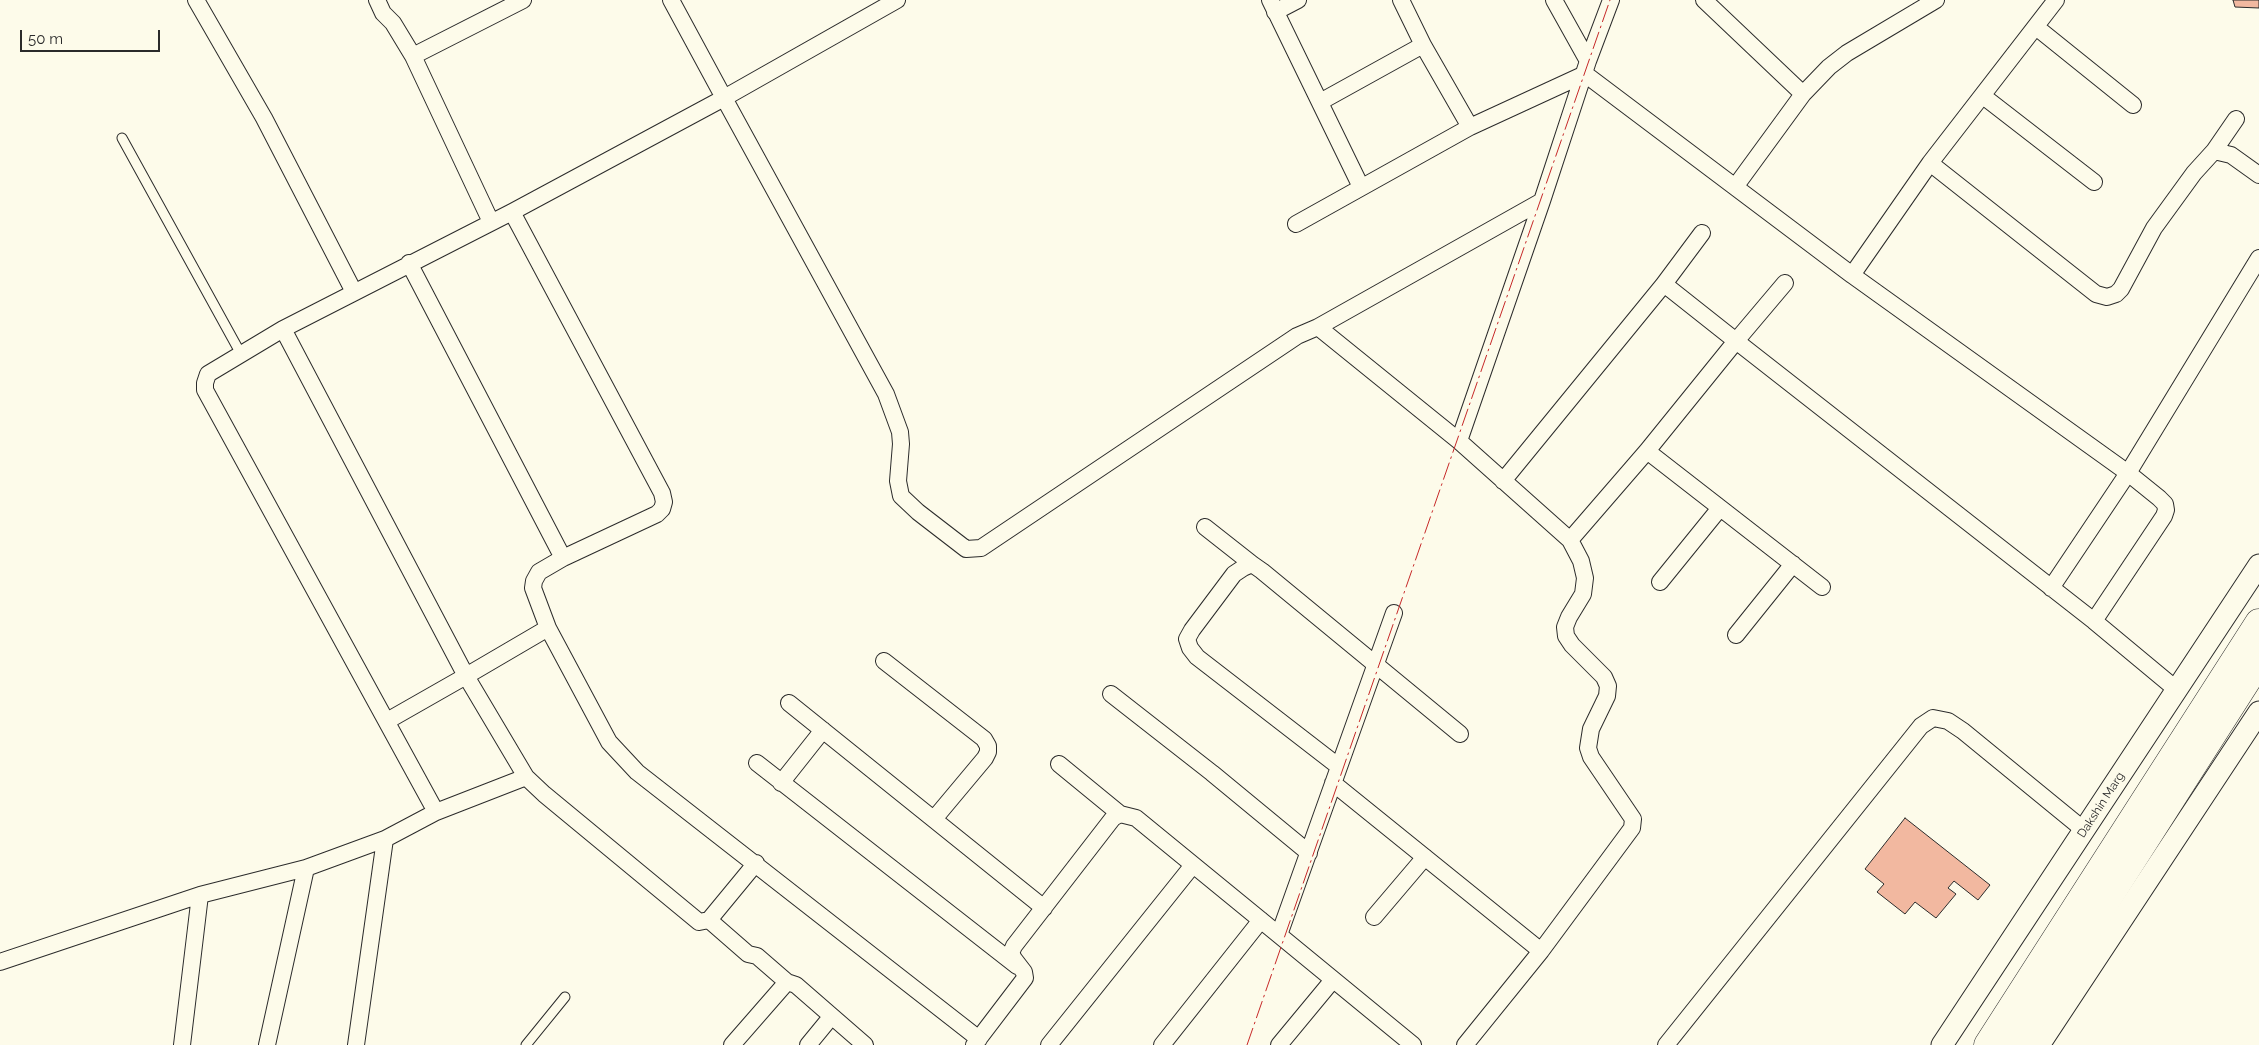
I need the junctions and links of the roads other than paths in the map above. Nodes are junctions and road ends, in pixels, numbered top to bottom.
1 (196, 0) edge
2 (377, 0) edge
3 (523, 0) edge
4 (671, 0) edge
5 (897, 0) edge
6 (1298, 0) edge
7 (1401, 0) edge
8 (1554, 0) edge
9 (1611, 0) edge
10 (1704, 0) edge
11 (1936, 0) edge
12 (2056, 0) edge
13 (1272, 6) edge
14 (2036, 27) junction
15 (1423, 45) junction
16 (413, 56) junction
17 (1586, 67) junction
18 (1802, 94) junction
19 (1983, 96) junction
20 (724, 98) junction
21 (1320, 102) junction
22 (2133, 105) dead end
23 (2236, 119) dead end
24 (1470, 127) junction
25 (122, 138) dead end
26 (2214, 151) junction
27 (1930, 163) junction
28 (2259, 174) edge
29 (2094, 182) dead end
30 (1362, 187) junction
31 (1736, 187) junction
32 (1542, 201) junction
33 (512, 212) junction
34 (491, 222) junction
35 (1296, 224) dead end
36 (1702, 233) dead end
37 (2259, 258) edge
38 (408, 263) junction
39 (1852, 275) junction
40 (1785, 283) dead end
41 (1664, 284) junction
42 (354, 292) junction
43 (1318, 327) junction
44 (283, 329) junction
45 (1736, 341) junction
46 (241, 354) junction
47 (1459, 441) junction
48 (1647, 451) junction
49 (2128, 474) junction
50 (1503, 481) junction
51 (1720, 508) junction
52 (1205, 527) dead end
53 (1570, 540) junction
54 (563, 558) junction
55 (1252, 564) junction
56 (1794, 564) junction
57 (2259, 565) edge
58 (1660, 582) dead end
59 (1822, 587) dead end
60 (2051, 588) junction
61 (1394, 613) dead end
62 (2094, 621) junction
63 (2259, 623) edge
64 (548, 628) junction
65 (1736, 636) dead end
66 (884, 661) dead end
67 (2259, 661) edge
68 (1375, 665) junction
69 (466, 676) junction
70 (2177, 690) junction
71 (1111, 694) dead end
72 (789, 703) dead end
73 (2259, 712) edge
74 (387, 721) junction
75 (823, 730) junction
76 (1460, 734) dead end
77 (757, 763) dead end
78 (1059, 764) dead end
79 (1338, 766) junction
80 (526, 777) junction
81 (781, 783) junction
82 (1333, 783) junction
83 (436, 812) junction
84 (1120, 814) junction
85 (934, 819) junction
86 (2084, 830) junction
87 (385, 839) junction
88 (1309, 854) junction
89 (1425, 857) junction
90 (756, 864) junction
91 (1193, 865) junction
92 (306, 868) junction
93 (200, 895) junction
94 (1044, 908) junction
95 (1374, 917) dead end
96 (709, 920) junction
97 (1261, 920) junction
98 (1279, 935) junction
99 (1541, 951) junction
100 (0, 962) edge
101 (1024, 972) junction
102 (1332, 981) junction
103 (787, 982) junction
104 (566, 997) dead end
105 (831, 1017) junction
106 (977, 1042) edge
107 (182, 1045) edge
108 (267, 1045) edge
109 (356, 1045) edge
110 (526, 1045) edge
111 (732, 1045) edge
112 (808, 1045) edge
113 (864, 1045) edge
114 (1049, 1045) edge
115 (1162, 1045) edge
116 (1279, 1045) edge
117 (1413, 1045) edge
118 (1465, 1045) edge
119 (1666, 1045) edge
120 (1942, 1045) edge
121 (1988, 1045) edge
122 (2014, 1045) edge
123 (2039, 1045) edge

1 - 42 street
2 - 16 street
3 - 16 street
4 - 20 street
5 - 20 street
6 - 13 street
7 - 15 street
8 - 17 street
9 - 17 street
10 - 18 street
11 - 18 street
12 - 14 street
13 - 21 street
14 - 19 street
14 - 22 street
15 - 21 street
15 - 24 street
16 - 34 street
17 - 24 street
17 - 31 street
17 - 32 street
18 - 31 street
19 - 27 street
19 - 29 street
20 - 33 street
20 - 43 street
21 - 30 street
23 - 26 street
24 - 30 street
25 - 46 lane
26 - 27 street
26 - 28 street
27 - 39 street
30 - 35 street
31 - 39 street
32 - 43 street
32 - 47 street
33 - 34 street
33 - 54 street
34 - 38 street
36 - 41 street
37 - 49 street
38 - 42 street
38 - 54 street
39 - 49 street
40 - 45 street
41 - 45 street
41 - 50 street
42 - 44 street
43 - 47 street
44 - 46 street
44 - 69 street
45 - 48 street
45 - 60 street
46 - 74 street
47 - 50 street
48 - 51 street
48 - 53 street
49 - 60 street
49 - 62 street
50 - 53 street
51 - 56 street
51 - 58 street
52 - 55 street
53 - 99 street
54 - 64 street
55 - 68 street
55 - 79 street
56 - 59 street
56 - 65 street
57 - 70 street, Dakshin Marg
60 - 62 street
61 - 68 street
62 - 70 street
63 - 121 highway
64 - 69 street
64 - 90 street
66 - 85 street
67 - 122 highway
68 - 76 street
68 - 79 street
69 - 74 street
69 - 80 street
70 - 86 street, Dakshin Marg
71 - 88 street
72 - 75 street
73 - 123 street
74 - 83 street
75 - 81 street
75 - 85 street
77 - 81 street
78 - 84 street
79 - 82 street
80 - 83 street
80 - 96 street
81 - 101 street
82 - 88 street
82 - 89 street
83 - 87 street
84 - 91 street
84 - 94 street
85 - 94 street
86 - 119 street
86 - 120 street, Dakshin Marg
87 - 92 street
87 - 109 street
88 - 98 street
89 - 95 street
89 - 99 street
90 - 96 street
90 - 106 street
91 - 97 street
91 - 114 street
92 - 93 street
92 - 108 street
93 - 100 street
93 - 107 street
94 - 101 street
96 - 103 street
97 - 98 street
97 - 115 street
98 - 102 street
99 - 118 street
101 - 106 street
102 - 116 street
102 - 117 street
103 - 105 street
103 - 111 street
104 - 110 lane
105 - 112 street
105 - 113 street

